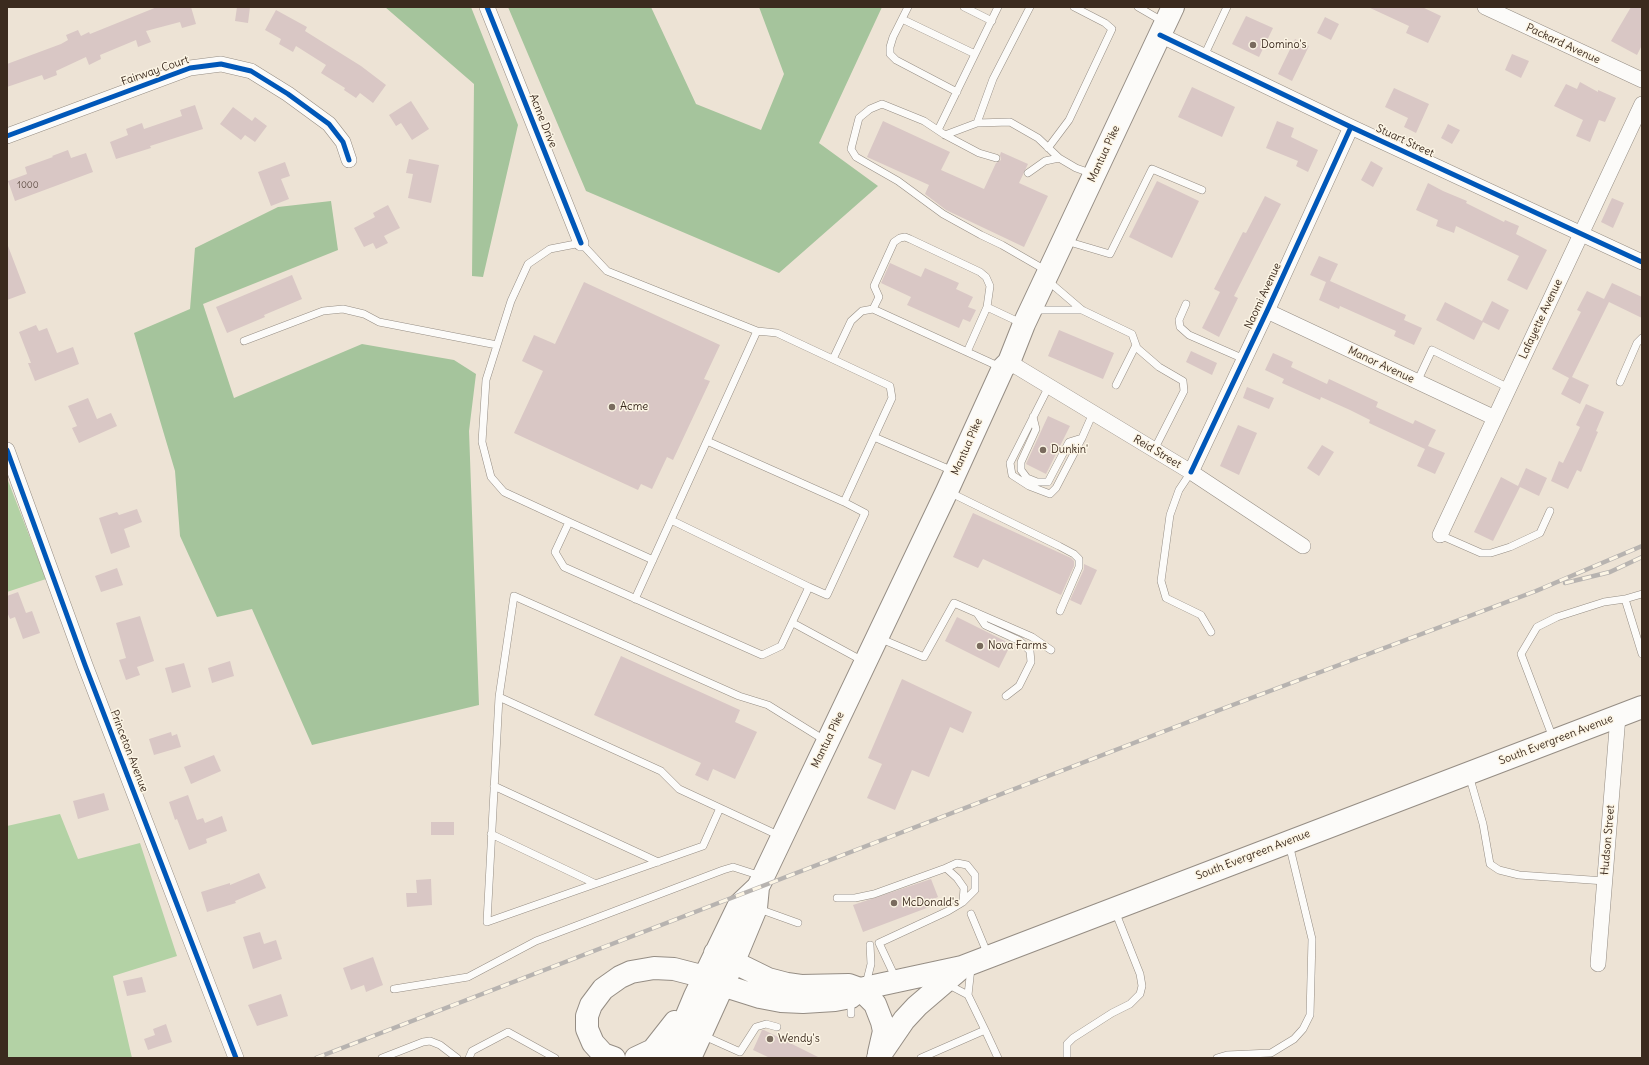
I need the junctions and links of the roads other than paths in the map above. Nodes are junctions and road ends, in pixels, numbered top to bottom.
1 (487, 7) edge
2 (908, 7) edge
3 (964, 7) edge
4 (998, 7) edge
5 (1030, 7) edge
6 (1074, 7) edge
7 (1138, 7) edge
8 (1227, 7) edge
9 (1485, 7) edge
10 (902, 19) junction
11 (992, 21) junction
12 (1166, 22) edge
13 (975, 54) junction
14 (1204, 56) junction
15 (1642, 80) edge
16 (956, 92) junction
17 (1642, 104) edge
18 (977, 123) junction
19 (1351, 127) junction
20 (938, 130) junction
21 (945, 135) junction
22 (7, 136) edge
23 (1048, 148) junction
24 (996, 158) dead end
25 (1059, 158) junction
26 (349, 160) dead end
27 (1028, 173) dead end
28 (1094, 175) junction
29 (1202, 190) dead end
30 (1582, 234) junction
31 (1064, 240) junction
32 (581, 243) junction
33 (1642, 262) edge
34 (1047, 275) junction
35 (1186, 304) dead end
36 (987, 306) junction
37 (873, 309) junction
38 (1082, 310) junction
39 (1267, 311) junction
40 (1027, 317) junction
41 (757, 331) junction
42 (1642, 338) edge
43 (244, 341) dead end
44 (497, 345) junction
45 (1136, 345) junction
46 (967, 352) junction
47 (833, 359) junction
48 (1244, 360) junction
49 (1006, 365) junction
50 (1417, 382) junction
51 (1620, 382) dead end
52 (1116, 385) dead end
53 (1049, 386) junction
54 (1509, 388) junction
55 (1093, 413) junction
56 (1033, 417) junction
57 (1495, 418) junction
58 (874, 437) junction
59 (1082, 438) junction
60 (707, 441) junction
61 (7, 450) edge
62 (1154, 450) junction
63 (1190, 472) junction
64 (952, 482) junction
65 (844, 502) junction
66 (1550, 511) dead end
67 (671, 520) junction
68 (569, 522) junction
69 (1440, 535) joint
70 (1303, 546) dead end
71 (653, 560) junction
72 (809, 587) junction
73 (1642, 594) edge
74 (635, 599) junction
75 (1625, 599) junction
76 (1060, 611) dead end
77 (977, 613) junction
78 (793, 623) junction
79 (1211, 632) dead end
80 (877, 638) junction
81 (1050, 650) dead end
82 (1642, 654) edge
83 (865, 662) junction
84 (1006, 696) dead end
85 (499, 697) junction
86 (1642, 707) edge
87 (1618, 716) junction
88 (1554, 740) junction
89 (827, 742) junction
90 (1469, 772) junction
91 (494, 786) junction
92 (720, 808) junction
93 (491, 834) junction
94 (782, 837) junction
95 (1288, 842) junction
96 (658, 862) junction
97 (946, 868) junction
98 (1605, 881) junction
99 (594, 883) junction
100 (759, 891) junction
101 (837, 898) dead end
102 (963, 902) junction
103 (1115, 909) junction
104 (971, 914) dead end
105 (798, 923) dead end
106 (870, 945) dead end
107 (725, 957) junction
108 (974, 963) junction
109 (1598, 964) dead end
110 (714, 981) junction
111 (897, 981) junction
112 (944, 982) junction
113 (394, 989) dead end
114 (968, 995) junction
115 (695, 996) junction
116 (857, 997) junction
117 (777, 1027) dead end
118 (985, 1030) junction
119 (700, 1035) junction
120 (236, 1058) edge
121 (382, 1058) edge
122 (457, 1058) edge
123 (469, 1058) edge
124 (555, 1058) edge
125 (614, 1058) edge
126 (636, 1058) edge
127 (669, 1058) edge
128 (690, 1058) edge
129 (878, 1058) edge
130 (921, 1058) edge
131 (998, 1058) edge
132 (1067, 1058) edge
133 (1217, 1058) edge

1 - 32 street, Acme Drive
2 - 10 lane
3 - 11 lane
4 - 11 lane
5 - 18 lane
6 - 23 lane
7 - 12 lane
8 - 14 lane
9 - 15 street, Packard Avenue
10 - 13 lane
10 - 16 lane
11 - 13 lane
12 - 14 street, Stuart Street
12 - 28 main road, Mantua Pike
13 - 16 lane
14 - 19 street, Stuart Street
16 - 20 lane
17 - 30 street, Lafayette Avenue
18 - 21 lane
18 - 23 lane
19 - 30 street, Stuart Street
19 - 39 street, Naomi Avenue
20 - 21 lane
20 - 34 lane
21 - 24 lane
22 - 26 street, Fairway Court
23 - 25 lane
25 - 27 lane
25 - 28 lane
28 - 31 main road, Mantua Pike
29 - 31 lane
30 - 33 street, Stuart Street
30 - 54 street, Lafayette Avenue
31 - 34 main road, Mantua Pike
32 - 41 lane
32 - 44 lane
34 - 38 lane
34 - 40 main road, Mantua Pike
35 - 48 lane
36 - 37 lane
36 - 40 lane
36 - 46 lane
37 - 46 lane
37 - 47 lane
38 - 40 lane
38 - 45 lane
39 - 48 street, Naomi Avenue
39 - 50 street, Manor Avenue
40 - 49 main road, Mantua Pike
41 - 47 lane
41 - 60 lane
42 - 51 lane
43 - 44 lane
44 - 68 lane
45 - 52 lane
45 - 62 lane
46 - 49 lane
47 - 58 lane
48 - 63 street, Naomi Avenue
49 - 53 street, Reid Street
49 - 64 main road, Mantua Pike
50 - 54 lane
50 - 57 street, Manor Avenue
53 - 55 street, Reid Street
53 - 56 lane
54 - 57 street, Lafayette Avenue
55 - 59 lane
55 - 62 street, Reid Street
56 - 59 lane
56 - 59 lane
57 - 69 street, Lafayette Avenue
58 - 64 lane
58 - 65 lane
60 - 65 lane
60 - 67 lane
61 - 120 street, Princeton Avenue
62 - 63 street, Reid Street
63 - 70 street, Reid Street
63 - 79 lane
64 - 76 lane
64 - 80 main road, Mantua Pike
65 - 72 lane
66 - 69 lane
67 - 71 lane
67 - 72 lane
68 - 71 lane
68 - 74 lane
71 - 74 lane
72 - 78 lane
73 - 75 lane
74 - 78 lane
75 - 82 lane
75 - 88 lane
77 - 80 lane
77 - 81 lane
77 - 84 lane
78 - 83 lane
80 - 83 main road, Mantua Pike
83 - 89 main road, Mantua Pike
85 - 89 lane
85 - 91 lane
85 - 92 lane
86 - 87 main road, South Evergreen Avenue
87 - 88 main road, South Evergreen Avenue
87 - 98 street, Hudson Street
88 - 90 main road, South Evergreen Avenue
89 - 94 main road, Mantua Pike
90 - 95 main road, South Evergreen Avenue
90 - 98 lane
91 - 93 lane
91 - 96 lane
92 - 94 lane
92 - 96 lane
93 - 99 lane
93 - 99 lane
94 - 100 main road, Mantua Pike
95 - 103 main road, South Evergreen Avenue
95 - 133 lane
96 - 99 lane
97 - 101 lane
97 - 102 lane
97 - 102 lane
98 - 109 street, Hudson Street
100 - 105 lane
100 - 107 main road, Mantua Pike
100 - 113 lane
102 - 111 lane
103 - 108 main road, South Evergreen Avenue
103 - 132 lane
104 - 108 lane
106 - 116 lane
107 - 110 main road, Mantua Pike
107 - 116 main road, South Evergreen Avenue
108 - 111 main road, South Evergreen Avenue
108 - 112 main road
108 - 114 lane
110 - 115 main road, Mantua Pike
110 - 116 main road, South Evergreen Avenue
110 - 119 main road, Mantua Pike
110 - 125 main road, South Evergreen Avenue
111 - 116 main road, South Evergreen Avenue
112 - 114 lane
112 - 129 main road
114 - 118 lane
115 - 126 main road
115 - 127 main road, Mantua Pike
116 - 129 main road
117 - 119 lane
118 - 130 lane
118 - 131 lane
119 - 128 main road, Mantua Pike
121 - 122 lane
123 - 124 lane

